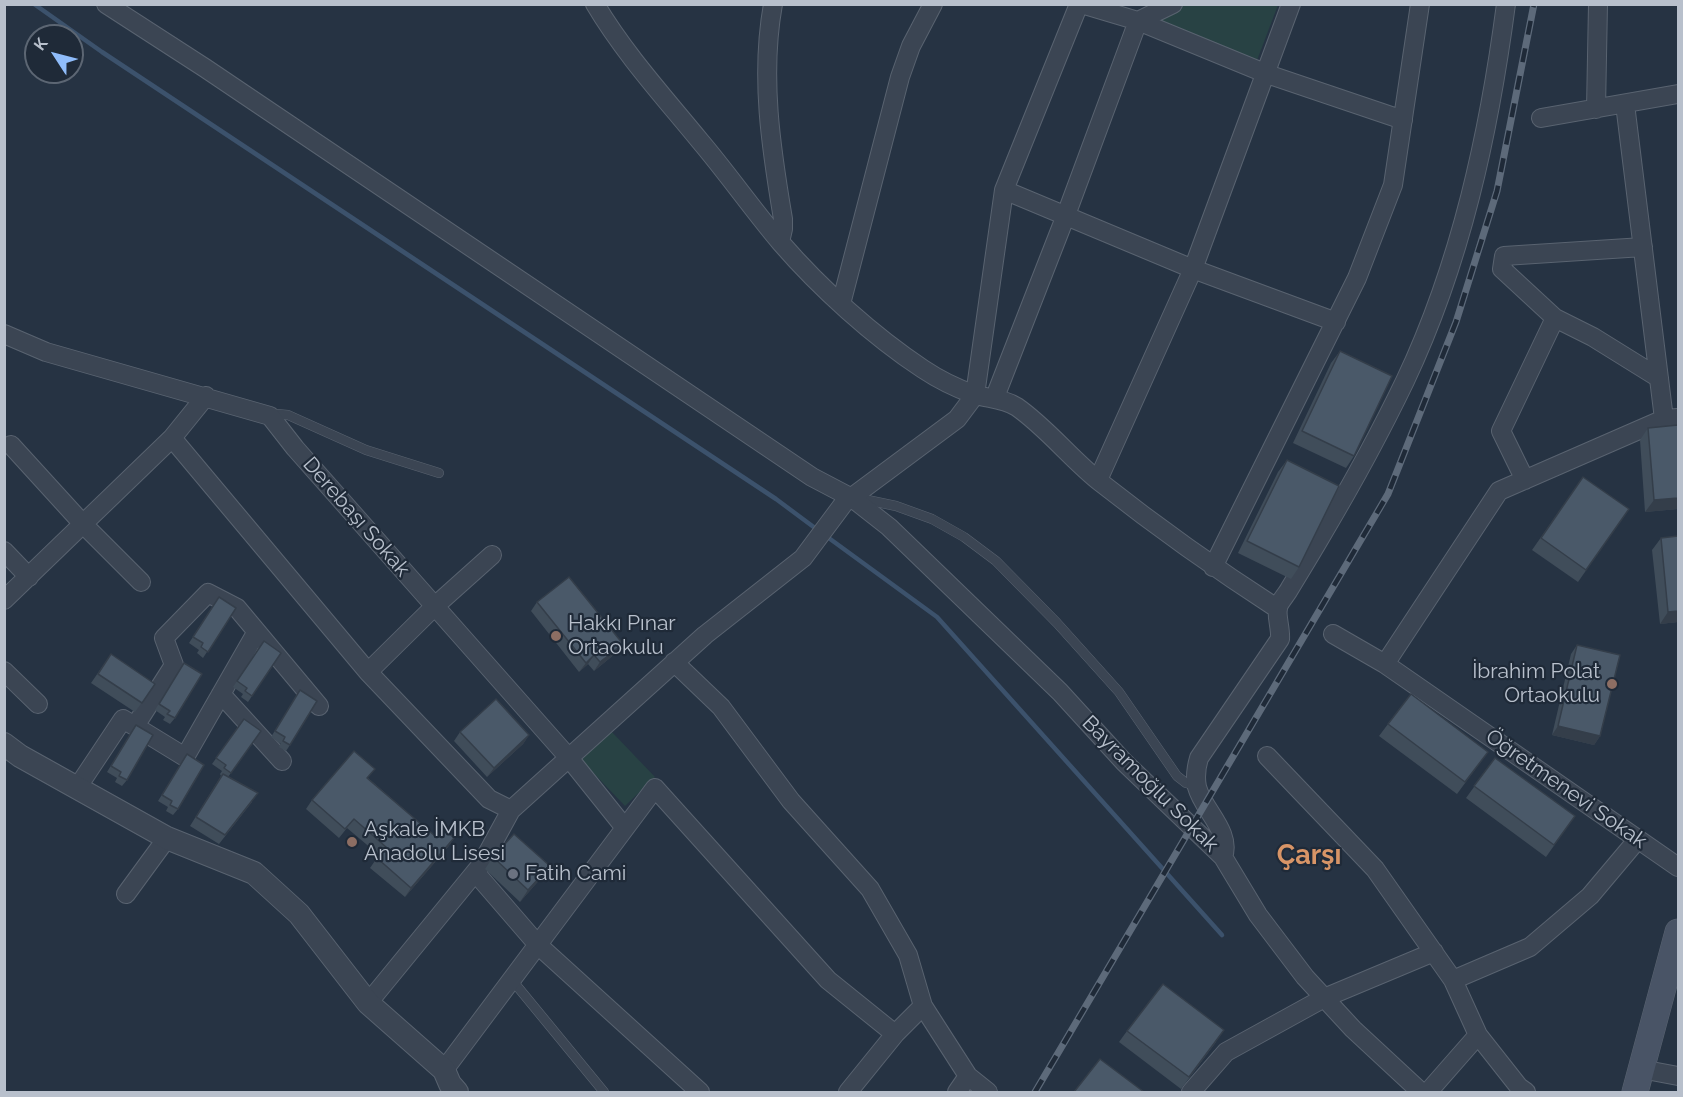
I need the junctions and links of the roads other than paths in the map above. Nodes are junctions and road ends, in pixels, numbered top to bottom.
1 (106, 4) edge
2 (595, 4) edge
3 (773, 4) edge
4 (933, 4) edge
5 (1080, 4) edge
6 (1173, 4) edge
7 (1291, 4) edge
8 (1420, 4) edge
9 (1506, 4) edge
10 (1598, 4) edge
11 (1137, 21) junction
12 (1267, 74) junction
13 (1678, 94) edge
14 (1625, 104) junction
15 (1596, 109) junction
16 (1541, 117) dead end
17 (1403, 120) junction
18 (1004, 190) junction
19 (1066, 215) junction
20 (780, 242) junction
21 (1643, 247) junction
22 (1193, 269) junction
23 (841, 304) junction
24 (1555, 318) junction
25 (1336, 322) junction
26 (4, 334) edge
27 (1659, 378) junction
28 (975, 395) junction
29 (206, 396) junction
30 (995, 397) junction
31 (270, 416) junction
32 (1671, 419) edge
33 (172, 438) junction
34 (10, 445) dead end
35 (439, 473) dead end
36 (1098, 480) junction
37 (1524, 480) junction
38 (848, 500) junction
39 (83, 524) junction
40 (4, 552) edge
41 (492, 555) dead end
42 (1213, 567) junction
43 (29, 577) junction
44 (141, 582) dead end
45 (4, 600) edge
46 (435, 606) junction
47 (1278, 609) junction
48 (256, 633) junction
49 (1333, 634) dead end
50 (674, 662) junction
51 (1385, 663) junction
52 (4, 671) edge
53 (368, 672) junction
54 (221, 694) junction
55 (38, 704) dead end
56 (319, 706) edge
57 (135, 726) junction
58 (4, 744) edge
59 (1267, 756) dead end
60 (569, 758) junction
61 (282, 761) dead end
62 (1197, 786) junction
63 (77, 788) junction
64 (511, 810) junction
65 (625, 828) junction
66 (167, 838) junction
67 (1638, 838) junction
68 (1223, 857) junction
69 (1678, 867) edge
70 (475, 873) junction
71 (126, 894) dead end
72 (1678, 932) edge
73 (538, 945) junction
74 (1434, 952) junction
75 (512, 980) junction
76 (1454, 980) junction
77 (1324, 998) junction
78 (368, 1003) junction
79 (923, 1006) junction
80 (895, 1034) junction
81 (1478, 1035) junction
82 (444, 1070) junction
83 (968, 1076) junction
84 (1678, 1076) edge
85 (1638, 1081) edge
86 (694, 1091) edge
87 (457, 1092) edge
88 (604, 1092) edge
89 (848, 1092) edge
90 (957, 1092) edge
91 (988, 1092) edge
92 (1191, 1092) edge
93 (1421, 1092) edge
94 (1428, 1092) edge
95 (1526, 1092) edge

1 - 38 street, Bayramoğlu Sokak
2 - 20 street
3 - 20 street
4 - 23 street
5 - 11 street
5 - 18 street
6 - 11 street
7 - 12 street
8 - 17 street
9 - 47 street
10 - 15 street
11 - 12 street
11 - 19 street
12 - 17 street
12 - 22 street
13 - 14 street
14 - 15 street
14 - 21 street
15 - 16 street
17 - 25 street
18 - 19 street
18 - 28 street
19 - 22 street
19 - 30 street
20 - 23 street
21 - 24 street
21 - 27 street
22 - 25 street
22 - 36 street
23 - 28 street
24 - 27 street
24 - 37 street
25 - 42 street
26 - 29 street
27 - 32 street
28 - 30 street
28 - 38 street
29 - 31 street
29 - 33 street
30 - 36 street
31 - 35 lane
31 - 46 street, Derebaşı Sokak
32 - 37 street
33 - 39 street
33 - 53 street
34 - 39 street
36 - 42 street
37 - 51 street
38 - 50 street
38 - 62 lane
38 - 68 street, Bayramoğlu Sokak
39 - 43 street
39 - 44 street
40 - 43 street
41 - 46 street
42 - 47 street
43 - 45 street
46 - 53 street
46 - 60 street, Derebaşı Sokak
47 - 62 street
48 - 54 street
48 - 56 street
48 - 57 street
49 - 51 street, Öğretmenevi Sokak
50 - 60 street
50 - 79 street
51 - 67 street, Öğretmenevi Sokak
52 - 55 street
53 - 64 street
54 - 57 street
54 - 61 street
57 - 63 street
58 - 63 street
59 - 74 street
60 - 64 street
60 - 65 street, Derebaşı Sokak
62 - 68 street
63 - 66 street
64 - 70 street
65 - 73 street
65 - 80 street
66 - 71 street
66 - 78 street
67 - 69 street, Öğretmenevi Sokak
67 - 76 street
68 - 77 street, Bayramoğlu Sokak
70 - 73 street
70 - 78 street
72 - 85 main road
73 - 75 street
73 - 86 street
74 - 76 street
74 - 77 street
75 - 82 street
75 - 88 lane
76 - 81 street
77 - 92 street
77 - 93 street, Bayramoğlu Sokak
78 - 82 street
79 - 80 street
79 - 83 street
80 - 89 street
81 - 94 street
81 - 95 street
82 - 87 street
83 - 90 street
83 - 91 street
84 - 85 street

